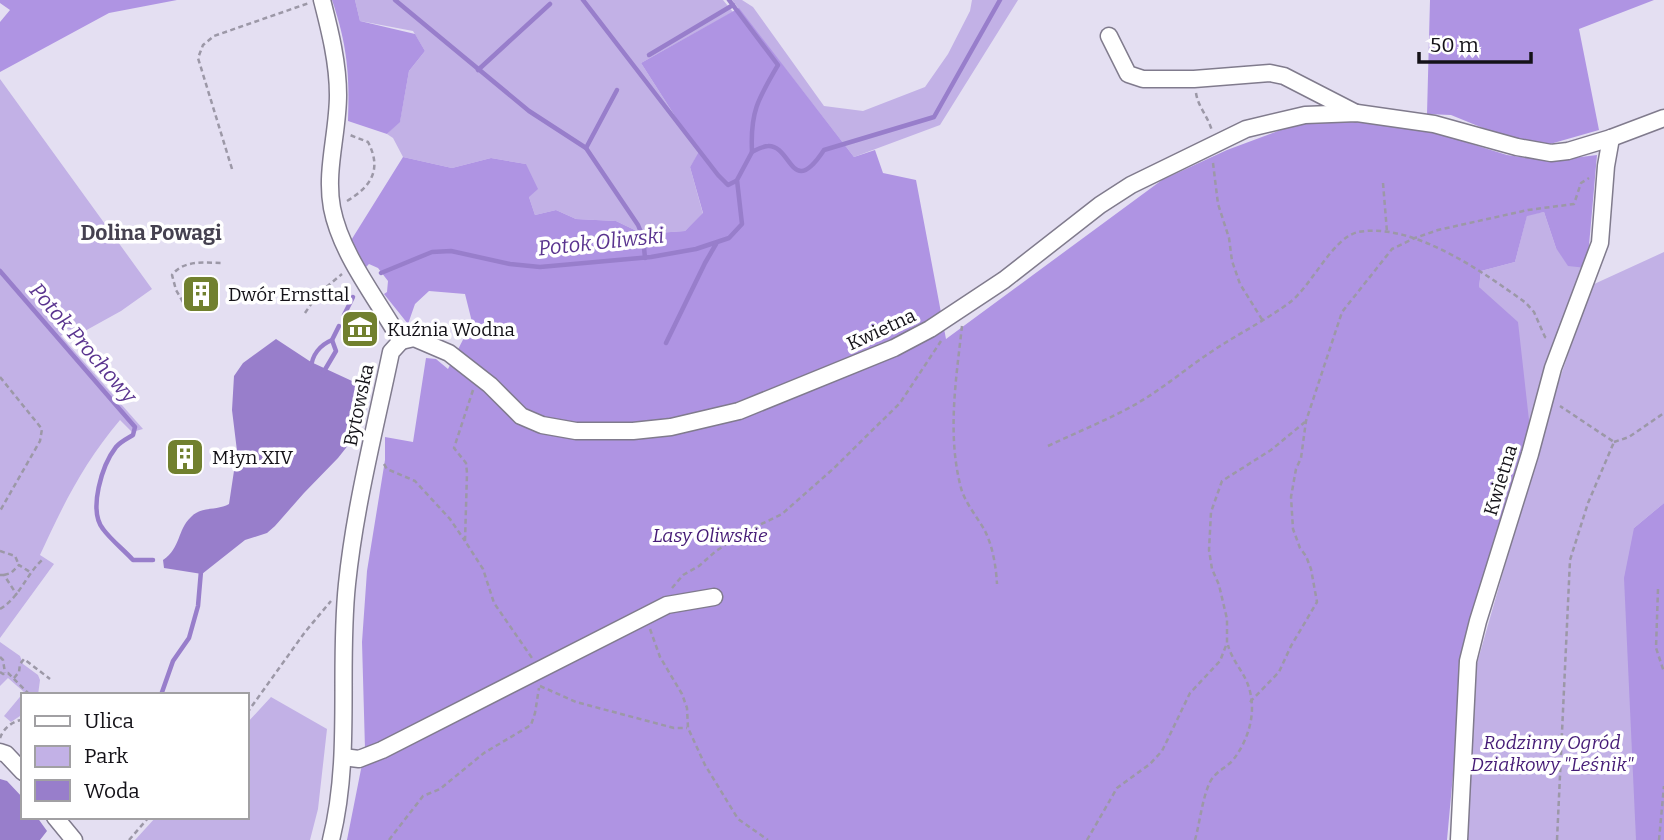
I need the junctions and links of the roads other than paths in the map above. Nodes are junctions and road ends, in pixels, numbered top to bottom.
1 (317, 1) edge
2 (1109, 36) dead end
3 (1357, 113) junction
4 (1664, 118) edge
5 (1611, 138) junction
6 (401, 341) junction
7 (714, 597) dead end
8 (0, 752) edge
9 (343, 757) junction
10 (21, 770) edge
11 (57, 819) edge
12 (74, 840) edge
13 (331, 840) edge
14 (1459, 840) edge

1 - 6 street
2 - 3 street, Kwietna
3 - 5 street, Kwietna
3 - 6 street, Kwietna
4 - 5 street, Kwietna
5 - 14 street, Kwietna
6 - 9 street, Bytowska
7 - 9 street
8 - 10 street
9 - 13 street, Bytowska
11 - 12 street

